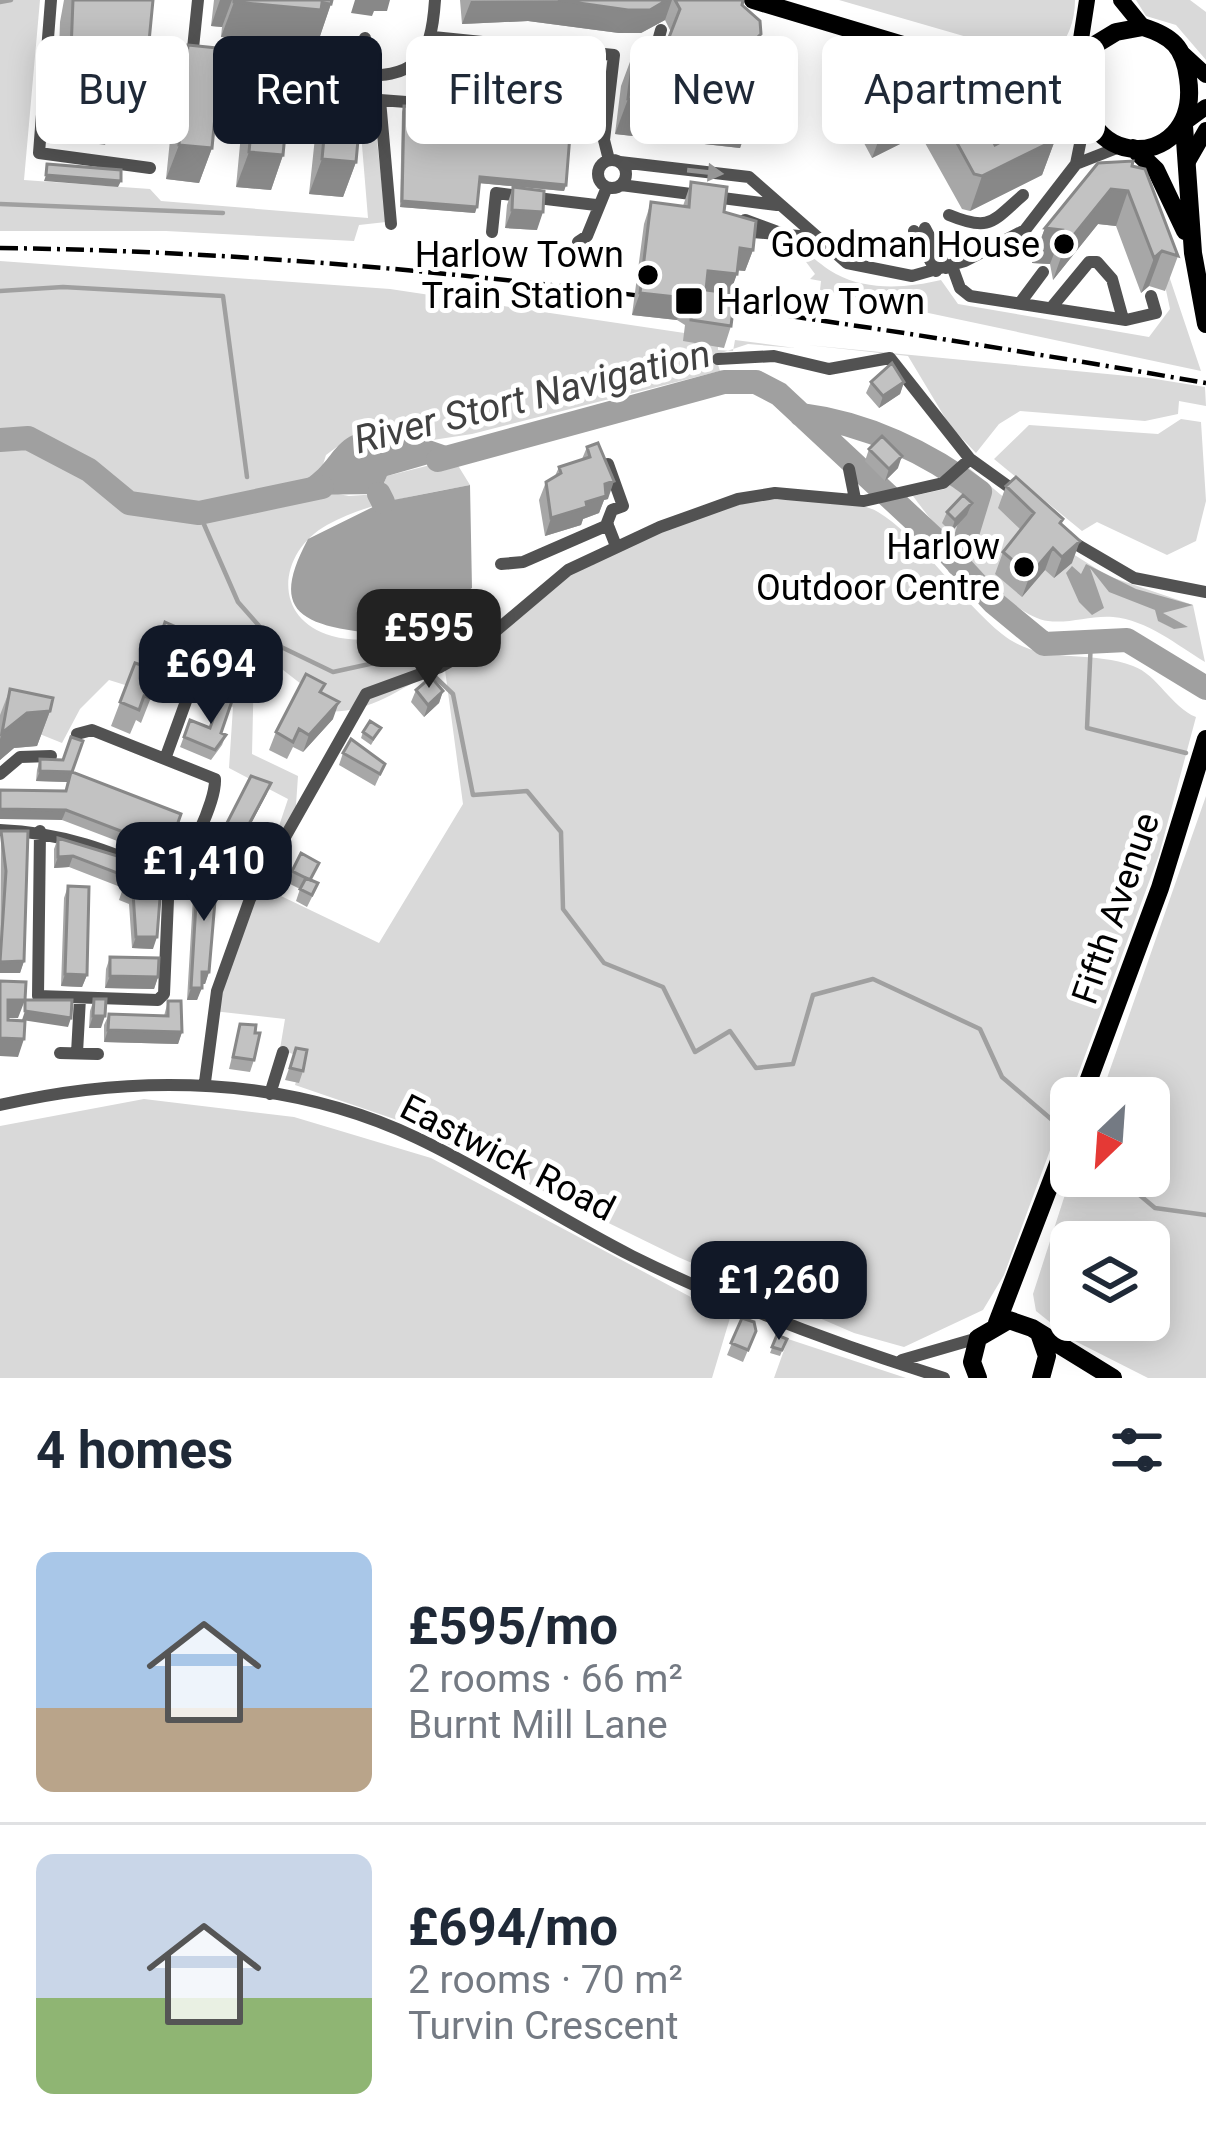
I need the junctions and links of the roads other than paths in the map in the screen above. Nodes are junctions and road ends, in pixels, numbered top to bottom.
1 (51, 0) edge
2 (435, 0) edge
3 (753, 0) edge
4 (1087, 0) edge
5 (1121, 0) edge
6 (203, 7) edge
7 (1143, 27) junction
8 (661, 30) dead end
9 (433, 36) edge
10 (659, 36) edge
11 (871, 36) edge
12 (1081, 36) edge
13 (1105, 41) edge
14 (606, 54) edge
15 (1184, 55) junction
16 (189, 60) edge
17 (192, 60) junction
18 (213, 62) edge
19 (612, 74) junction
20 (1206, 75) edge
21 (630, 76) edge
22 (406, 102) edge
23 (1206, 106) edge
24 (1186, 123) junction
25 (1206, 130) edge
26 (1105, 131) edge
27 (1080, 144) edge
28 (1128, 147) junction
29 (615, 161) junction
30 (1187, 163) junction
31 (1076, 164) junction
32 (149, 168) dead end
33 (614, 186) junction
34 (1023, 194) dead end
35 (596, 205) junction
36 (778, 205) junction
37 (949, 215) dead end
38 (995, 219) junction
39 (391, 224) dead end
40 (920, 230) dead end
41 (492, 232) dead end
42 (783, 234) dead end
43 (813, 237) junction
44 (1010, 239) junction
45 (578, 242) dead end
46 (1193, 253) junction
47 (945, 268) junction
48 (1043, 272) dead end
49 (1151, 296) dead end
50 (1020, 304) junction
51 (1051, 308) junction
52 (1123, 320) junction
53 (1206, 324) edge
54 (718, 359) dead end
55 (966, 461) junction
56 (608, 464) edge
57 (849, 469) dead end
58 (859, 500) junction
59 (1036, 509) edge
60 (608, 525) junction
61 (1053, 525) edge
62 (616, 546) junction
63 (501, 564) dead end
64 (1206, 592) edge
65 (166, 685) edge
66 (77, 734) edge
67 (1205, 743) edge
68 (51, 756) edge
69 (165, 759) junction
70 (0, 774) edge
71 (0, 830) edge
72 (40, 831) junction
73 (170, 876) junction
74 (17, 983) edge
75 (38, 990) junction
76 (80, 998) junction
77 (283, 1052) dead end
78 (61, 1053) dead end
79 (77, 1053) junction
80 (98, 1054) dead end
81 (1090, 1077) edge
82 (205, 1082) junction
83 (270, 1094) junction
84 (0, 1105) edge
85 (1050, 1187) edge
86 (1017, 1277) junction
87 (997, 1323) junction
88 (1022, 1323) junction
89 (1040, 1336) junction
90 (978, 1338) junction
91 (901, 1360) junction
92 (944, 1378) edge
93 (978, 1378) edge
94 (1041, 1378) edge
95 (1113, 1378) edge

1 - 32 street
2 - 9 street
3 - 11 highway
4 - 12 main road
5 - 7 main road
6 - 17 street
7 - 13 highway
7 - 15 highway
8 - 10 street
14 - 19 street
15 - 20 main road
15 - 24 highway
16 - 17 street
17 - 18 street
19 - 21 street
19 - 29 street
22 - 39 street
23 - 24 main road
24 - 28 highway
24 - 30 highway
25 - 30 main road
26 - 28 highway
27 - 31 street
28 - 31 street
28 - 46 highway
29 - 33 street
29 - 33 street
29 -> 36 street
30 - 46 highway
31 - 44 street
33 - 35 street
33 - 36 street
34 - 38 street
35 - 41 street
35 - 45 street
36 - 43 street
37 - 38 street
38 - 44 street
40 - 47 street
42 - 43 street
43 - 47 street
44 - 47 street
46 - 53 highway
47 - 50 street
48 - 50 street
49 - 52 street
50 - 51 street
51 - 52 street
51 - 52 street
54 - 55 street
55 - 58 street
55 - 59 street
56 - 60 street
57 - 58 street
58 - 62 street
60 - 62 street
60 - 63 street
61 - 64 street
62 - 82 street
65 - 69 street
66 - 69 street
67 - 81 highway, Fifth Avenue
68 - 70 street
69 - 73 street
71 - 72 street
72 - 73 street
72 - 75 street
73 - 76 street
74 - 75 street
75 - 76 street
76 - 79 street
77 - 83 street
78 - 79 street
79 - 80 street
82 - 83 street, Eastwick Road
82 - 84 street, Eastwick Road
83 - 91 street, Eastwick Road
85 - 86 highway
86 - 87 highway
86 - 88 highway
87 - 88 highway
87 - 90 highway
88 - 89 highway
89 - 94 highway
89 - 95 highway
90 - 91 street
90 - 93 highway
91 - 92 street, Eastwick Road

